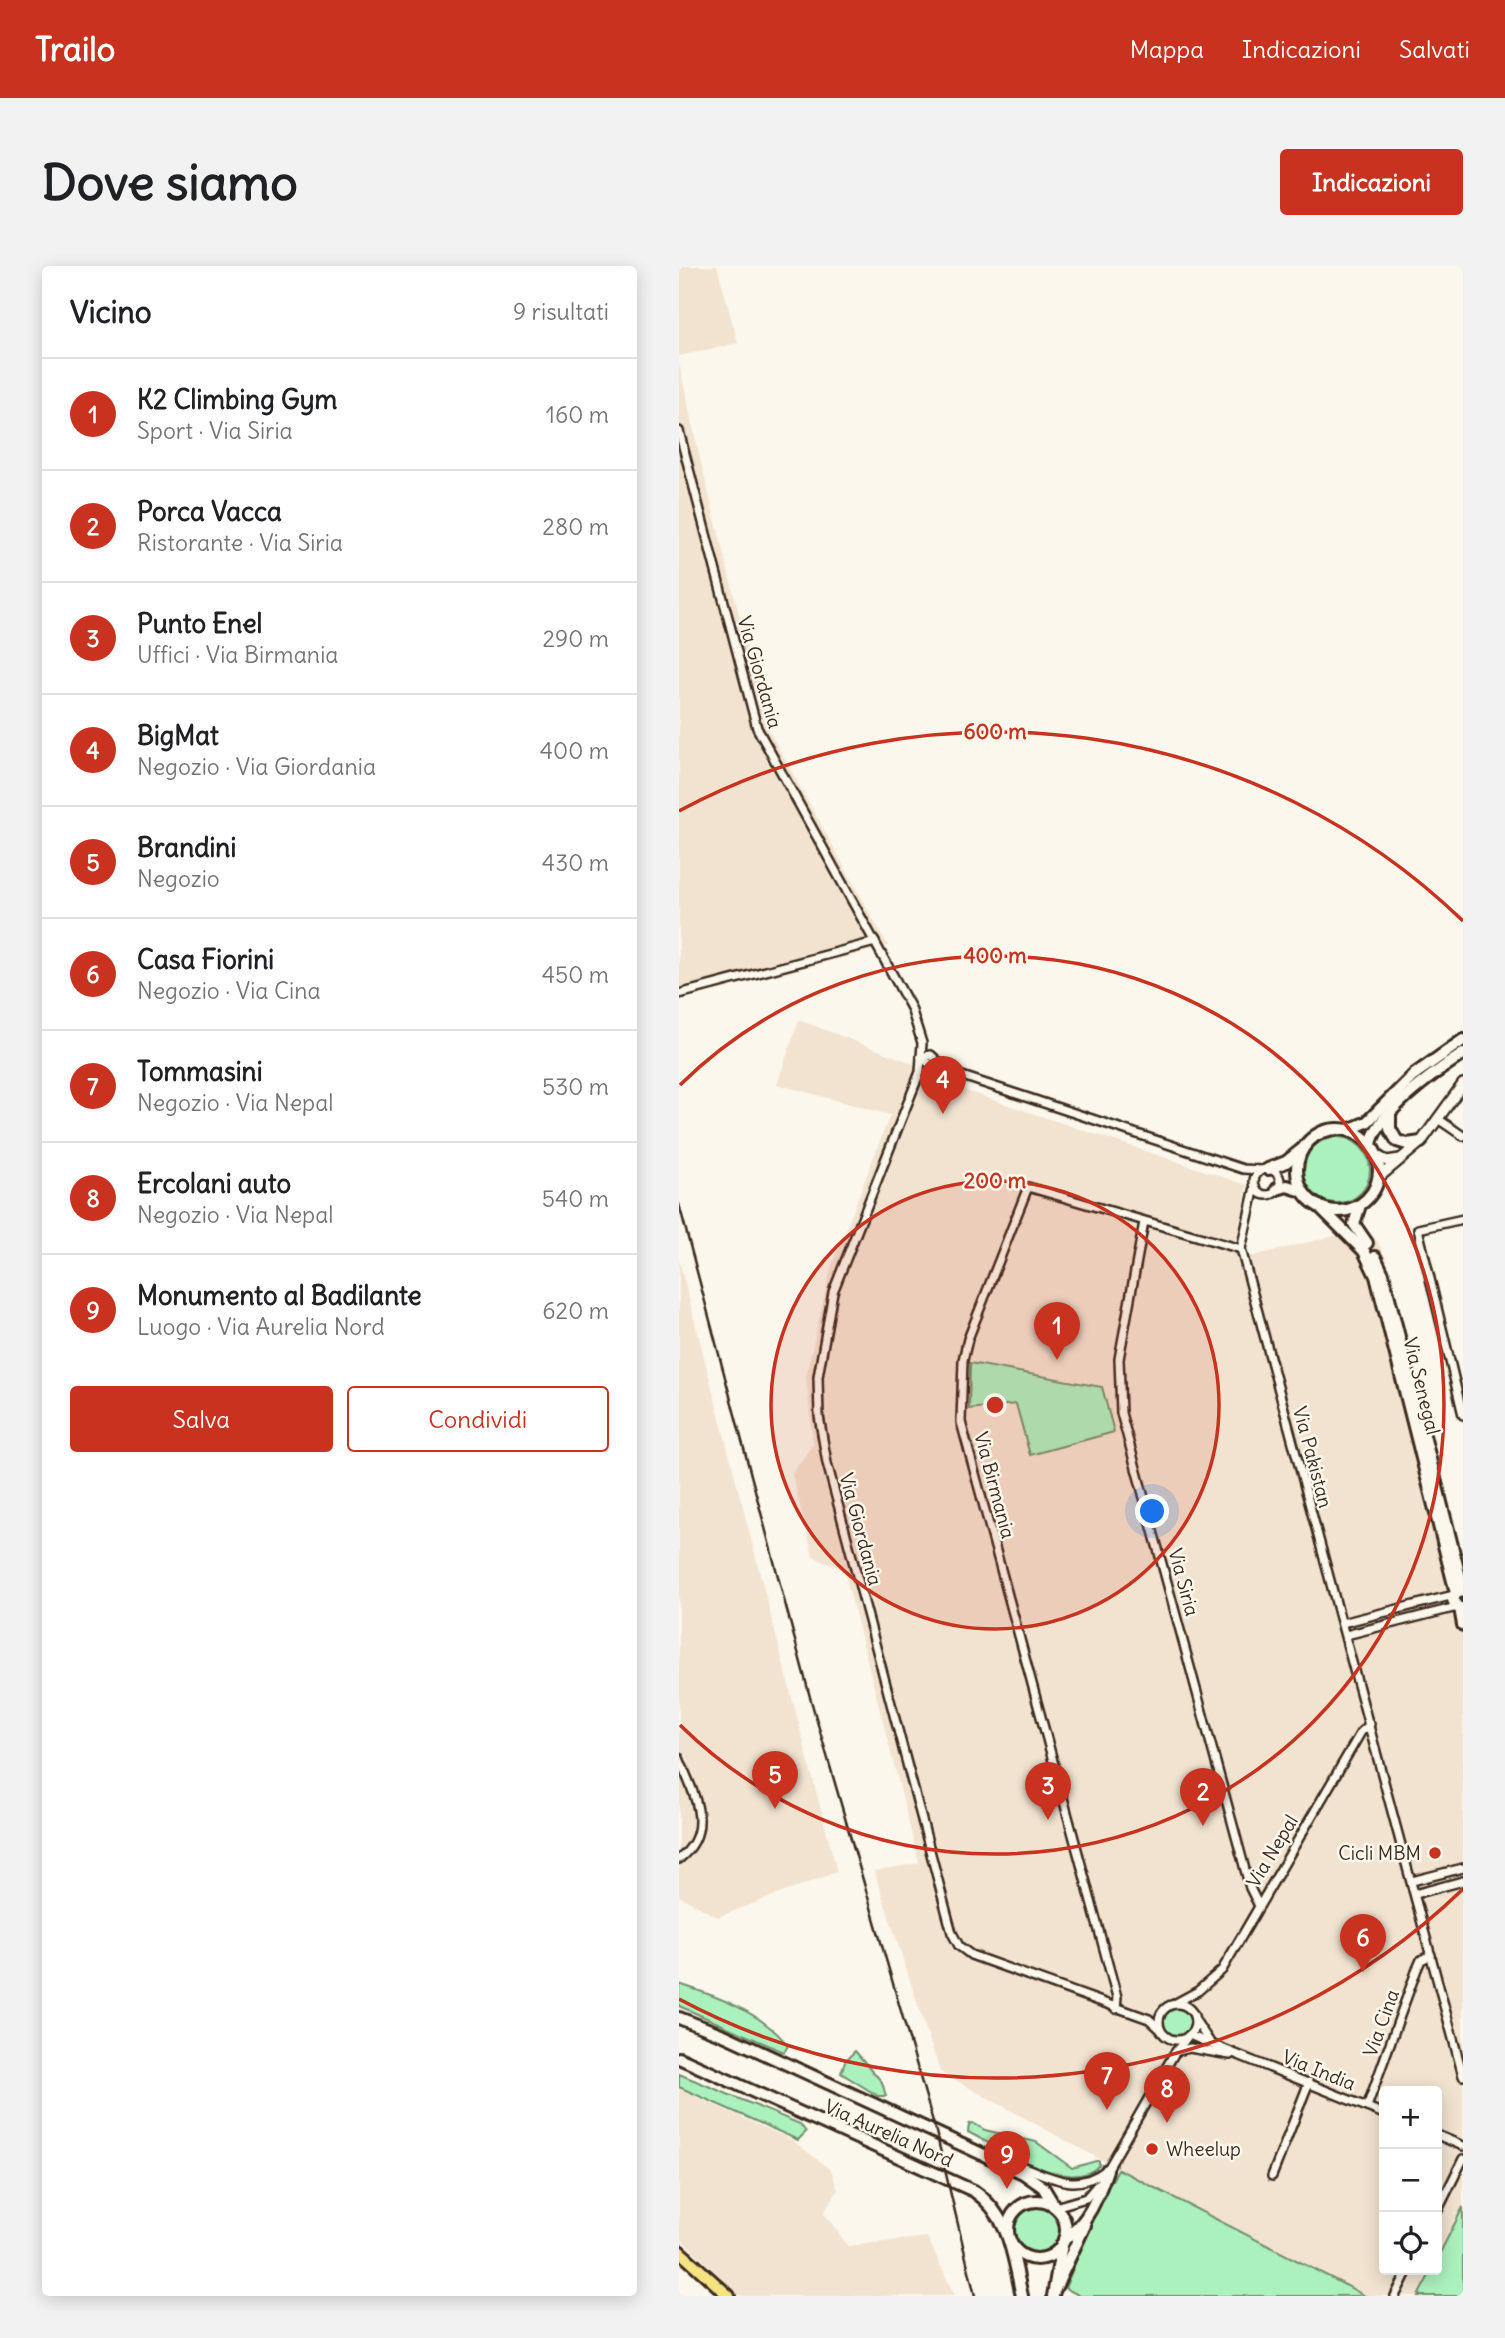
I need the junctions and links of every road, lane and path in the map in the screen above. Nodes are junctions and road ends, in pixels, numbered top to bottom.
1 (679, 431) edge
2 (875, 942) junction
3 (679, 994) edge
4 (1463, 1040) edge
5 (922, 1043) junction
6 (1463, 1054) edge
7 (932, 1055) junction
8 (921, 1057) junction
9 (932, 1066) junction
10 (947, 1069) junction
11 (919, 1072) junction
12 (1463, 1084) edge
13 (1390, 1114) junction
14 (1438, 1119) junction
15 (1347, 1130) junction
16 (1463, 1136) edge
17 (1421, 1142) junction
18 (1371, 1145) junction
19 (1301, 1150) junction
20 (1377, 1156) junction
21 (1402, 1158) junction
22 (1243, 1169) junction
23 (1265, 1169) junction
24 (1378, 1178) junction
25 (1255, 1185) junction
26 (1277, 1189) junction
27 (1303, 1191) junction
28 (1262, 1194) junction
29 (1254, 1198) junction
30 (1360, 1205) junction
31 (1319, 1206) junction
32 (1463, 1219) edge
33 (1144, 1222) junction
34 (1241, 1249) junction
35 (1459, 1379) edge
36 (1463, 1415) edge
37 (1459, 1592) edge
38 (1460, 1608) edge
39 (1342, 1623) junction
40 (1463, 1625) edge
41 (1346, 1635) junction
42 (1370, 1724) junction
43 (679, 1758) edge
44 (679, 1859) edge
45 (1463, 1868) edge
46 (1412, 1881) junction
47 (1463, 1881) edge
48 (1415, 1894) junction
49 (1258, 1905) junction
50 (1431, 1955) junction
51 (1198, 1990) junction
52 (1174, 2004) junction
53 (1116, 2009) junction
54 (1163, 2010) junction
55 (1140, 2016) junction
56 (679, 2018) edge
57 (1194, 2019) junction
58 (1160, 2029) junction
59 (1188, 2036) junction
60 (1168, 2038) junction
61 (1212, 2044) junction
62 (1175, 2054) junction
63 (1241, 2057) junction
64 (679, 2058) edge
65 (1463, 2077) edge
66 (1309, 2082) junction
67 (1367, 2107) junction
68 (1379, 2112) edge
69 (1442, 2137) edge
70 (1463, 2146) edge
71 (988, 2156) junction
72 (1463, 2159) edge
73 (1107, 2170) junction
74 (1272, 2176) dead end
75 (1442, 2202) edge
76 (1055, 2207) junction
77 (1089, 2214) junction
78 (1010, 2240) junction
79 (1063, 2241) junction
80 (679, 2251) edge
81 (704, 2274) junction
82 (1406, 2275) edge
83 (1054, 2292) edge
84 (720, 2296) edge
85 (729, 2296) edge
86 (1022, 2296) edge
87 (1395, 2296) edge

1 - 2 street, Via Giordania
2 - 3 street
2 - 5 street, Via Giordania
4 - 15 main road
5 - 7 street
5 - 8 street, Via Giordania
6 - 13 main road
7 - 8 street
7 - 10 street
8 - 9 street
8 - 11 street, Via Giordania
9 - 10 street
9 - 11 street
10 - 22 street
11 - 53 street, Via Giordania
12 - 14 street
13 - 17 main road
13 - 18 main road
14 - 16 street
14 - 17 street
15 - 18 main road
15 - 19 main road
17 - 21 street
18 - 20 main road
19 - 23 main road
19 - 27 main road
20 - 21 street
20 - 24 main road
21 - 24 street
22 - 23 street
22 - 25 street
23 - 25 street, Via Pakistan
23 - 26 street
24 - 30 main road
25 - 28 street
25 - 29 street, Via Pakistan
26 - 27 main road
26 - 28 street
27 - 31 main road
28 - 29 street
29 - 34 street, Via Pakistan
30 - 31 main road
30 - 37 main road, Via Senegal
31 - 37 main road, Via Senegal
32 - 35 street
33 - 34 street, Via Birmania
33 - 49 street, Via Siria
33 - 53 street, Via Birmania
34 - 39 street, Via Pakistan
35 - 36 street
37 - 38 main road
37 - 39 street
38 - 40 main road
38 - 41 street
39 - 41 street, Via Pakistan
41 - 42 street, Via Pakistan
42 - 46 street, Via Pakistan
42 - 49 street, Via Nepal
43 - 44 street
45 - 46 street
46 - 48 street, Via Pakistan
47 - 48 street
48 - 50 street, Via Pakistan
49 - 51 street, Via Nepal
50 - 65 street, Via Pakistan
50 - 67 street, Via Cina
51 - 52 street, Via Nepal
51 - 57 street
52 - 54 street, Via Nepal
52 - 57 street
53 - 55 street, Via Giordania
54 - 55 street
54 - 58 street
55 - 58 street, Via Giordania
56 - 71 main road, Via Aurelia Nord
57 - 59 street
57 - 61 street
58 - 60 street
59 - 60 street
59 - 61 street, Via India
59 - 62 street
60 - 62 street
61 - 63 street, Via India
62 - 63 street, Via India
62 - 73 street
63 - 66 street, Via India
64 - 78 main road, Via Aurelia Nord
66 - 67 street, Via India
66 - 74 street
67 - 68 street, Via India
69 - 70 street
71 - 73 street
71 - 76 main road, Via Aurelia Nord
72 - 75 street
73 - 76 street
73 - 77 main road
76 - 78 main road
76 - 79 main road
77 - 79 main road
77 - 83 main road
78 - 79 main road
78 - 86 main road, Via Aurelia Nord
79 - 83 main road
80 - 81 main road
81 - 84 main road
81 - 85 main road
82 - 87 street

